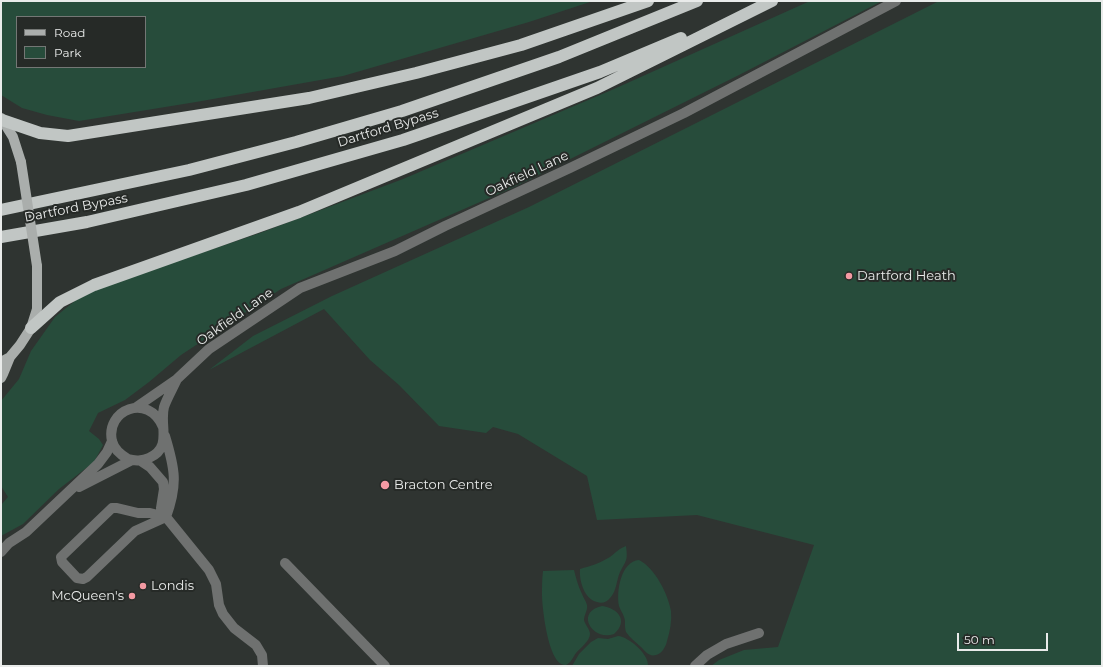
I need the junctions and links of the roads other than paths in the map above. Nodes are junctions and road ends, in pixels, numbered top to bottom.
1 (648, 1) edge
2 (697, 1) edge
3 (770, 1) edge
4 (896, 1) edge
5 (2, 119) edge
6 (1, 210) edge
7 (1, 237) edge
8 (31, 328) junction
9 (6, 360) edge
10 (1, 378) edge
11 (177, 379) junction
12 (135, 408) junction
13 (164, 431) junction
14 (112, 441) junction
15 (137, 460) junction
16 (72, 490) junction
17 (166, 517) junction
18 (5, 543) edge
19 (1, 552) edge
20 (285, 563) dead end
21 (759, 633) dead end
22 (263, 666) edge
23 (385, 666) edge
24 (695, 666) edge

1 - 5 highway
2 - 6 highway, Dartford Bypass
3 - 7 highway, Dartford Bypass
3 - 8 highway
4 - 11 street, Oakfield Lane
5 - 8 main road, bridge
8 - 9 main road
9 - 10 main road
11 - 12 street, Oakfield Lane
11 - 13 street, Oakfield Lane
12 - 13 street
12 - 14 street, Oakfield Lane
13 - 15 street, Oakfield Lane
13 - 17 street
14 - 15 street
14 - 16 street, Oakfield Lane
15 - 16 street, Oakfield Lane
15 - 17 street
16 - 18 street, Oakfield Lane
17 - 17 street
17 - 22 street
18 - 19 street, Oakfield Lane
20 - 23 street
21 - 24 street

